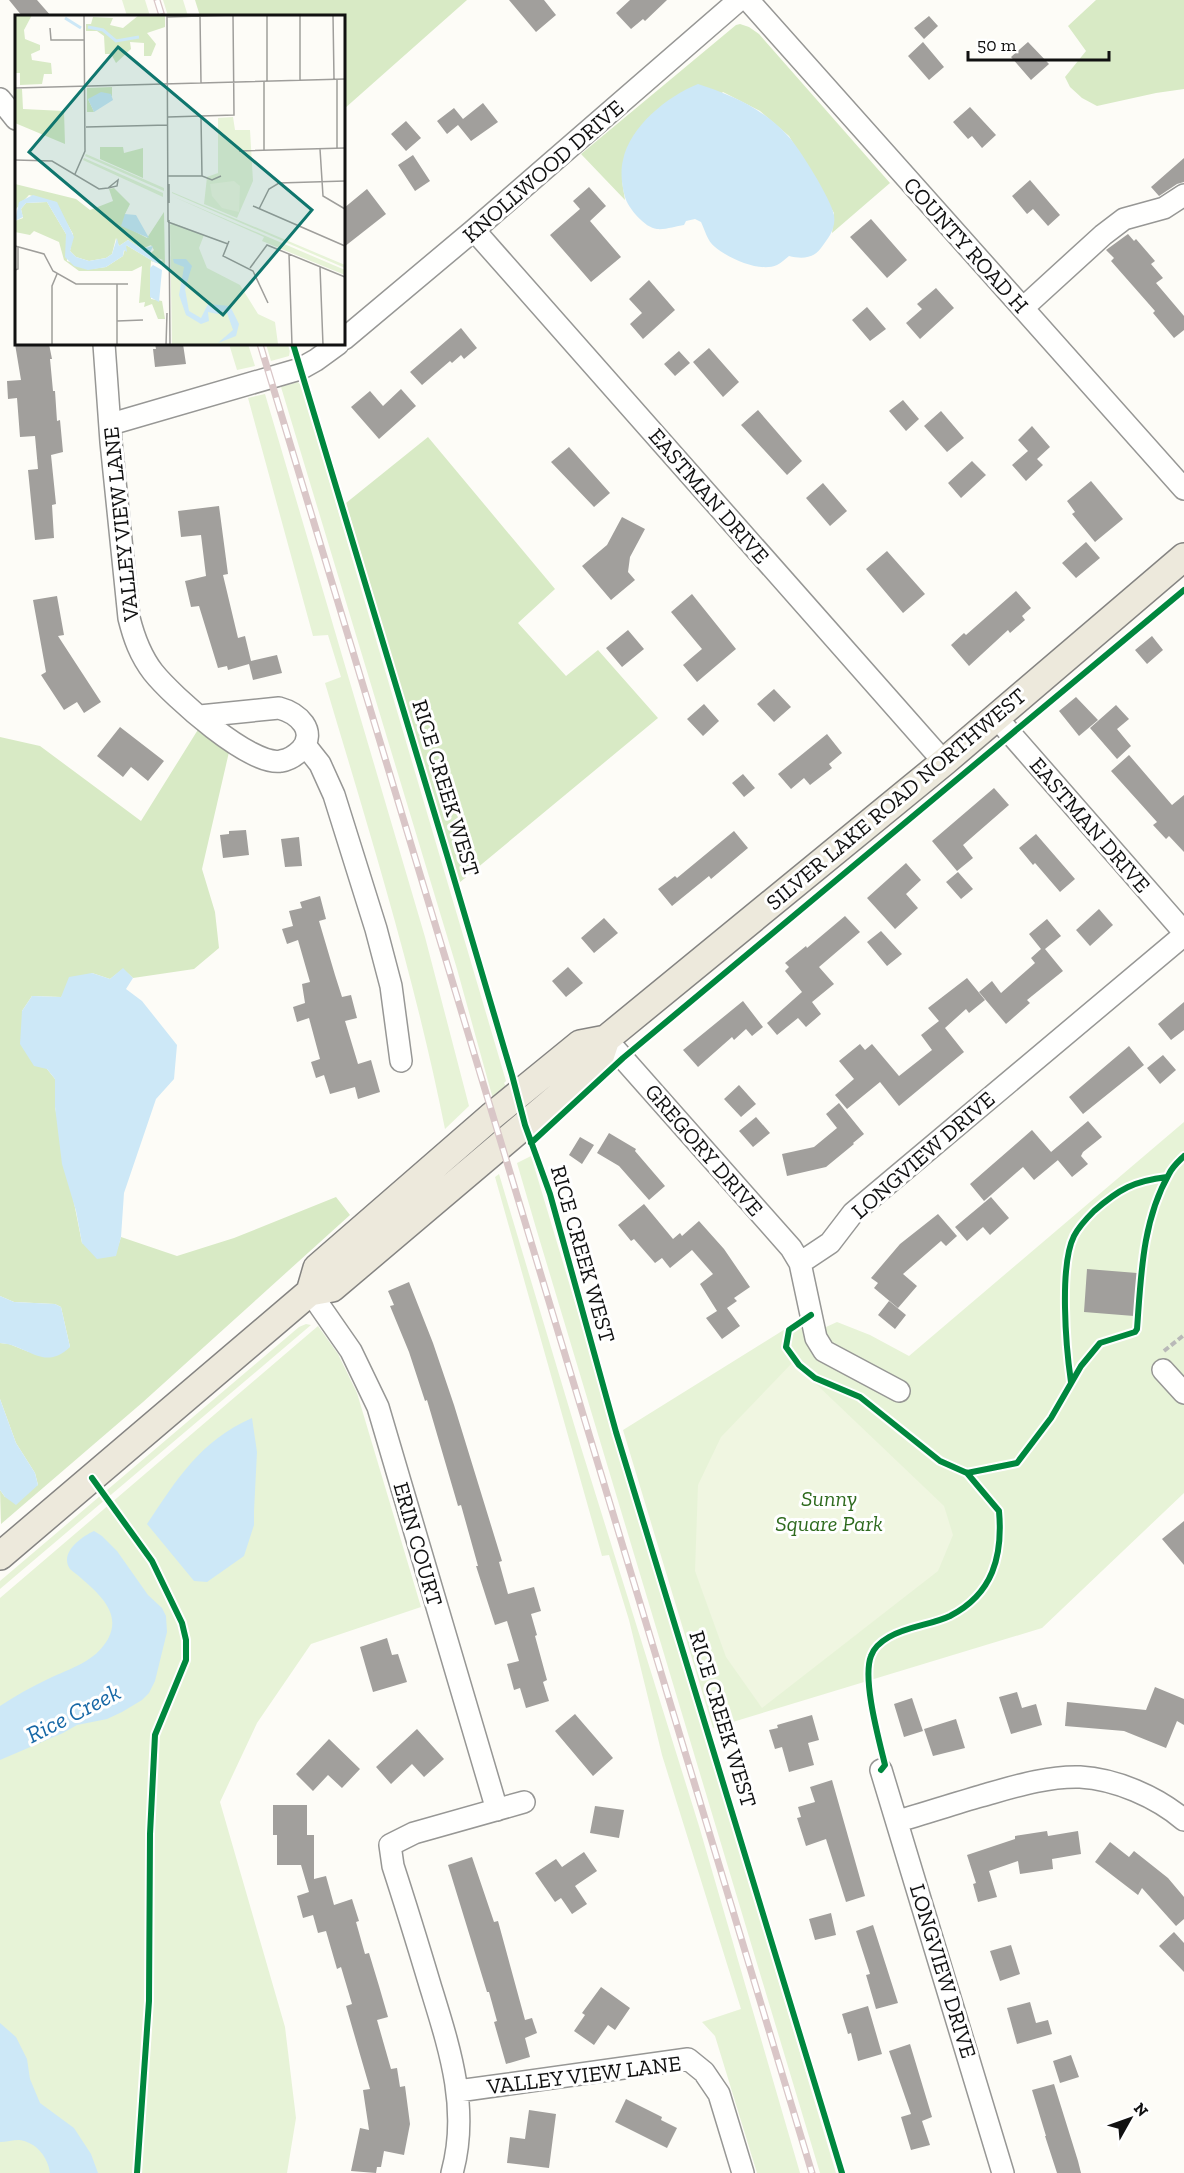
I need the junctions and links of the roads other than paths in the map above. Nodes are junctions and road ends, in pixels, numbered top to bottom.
1 (740, 0) edge
2 (748, 0) edge
3 (0, 99) edge
4 (15, 118) edge
5 (1184, 195) edge
6 (474, 230) junction
7 (1023, 308) junction
8 (345, 338) edge
9 (104, 345) edge
10 (337, 345) edge
11 (111, 424) junction
12 (1184, 489) edge
13 (1184, 557) edge
14 (200, 716) junction
15 (996, 717) junction
16 (305, 745) junction
17 (944, 762) junction
18 (1184, 934) edge
19 (606, 1039) junction
20 (401, 1061) dead end
21 (800, 1263) junction
22 (310, 1292) junction
23 (1160, 1363) road end
24 (899, 1391) dead end
25 (1184, 1394) edge
26 (0, 1556) edge
27 (881, 1770) dead end
28 (524, 1802) dead end
29 (497, 1810) junction
30 (1184, 1820) edge
31 (898, 1821) junction
32 (458, 2091) junction
33 (452, 2173) edge
34 (743, 2173) edge
35 (1002, 2173) edge

1 - 6 street, KNOLLWOOD DRIVE
2 - 7 street, COUNTY ROAD H
3 - 4 street
5 - 7 street
6 - 8 street, KNOLLWOOD DRIVE
6 - 17 street, EASTMAN DRIVE
7 - 12 street, COUNTY ROAD H
9 - 11 street, VALLEY VIEW LANE
10 - 11 street
11 - 14 street, VALLEY VIEW LANE
13 - 15 main road, SILVER LAKE ROAD NORTHWEST
14 - 16 street, VALLEY VIEW LANE
14 - 16 street
15 - 17 main road, SILVER LAKE ROAD NORTHWEST
15 - 18 street, EASTMAN DRIVE
16 - 20 street
17 - 19 main road, SILVER LAKE ROAD NORTHWEST
18 - 21 street, LONGVIEW DRIVE
19 - 21 street, GREGORY DRIVE
19 - 22 main road, SILVER LAKE ROAD NORTHWEST
21 - 24 street
22 - 26 main road, SILVER LAKE ROAD NORTHWEST
22 - 29 street, ERIN COURT
23 - 25 street
27 - 31 street, LONGVIEW DRIVE
28 - 29 street
29 - 32 street
30 - 31 street
31 - 35 street, LONGVIEW DRIVE
32 - 33 street
32 - 34 street, VALLEY VIEW LANE

